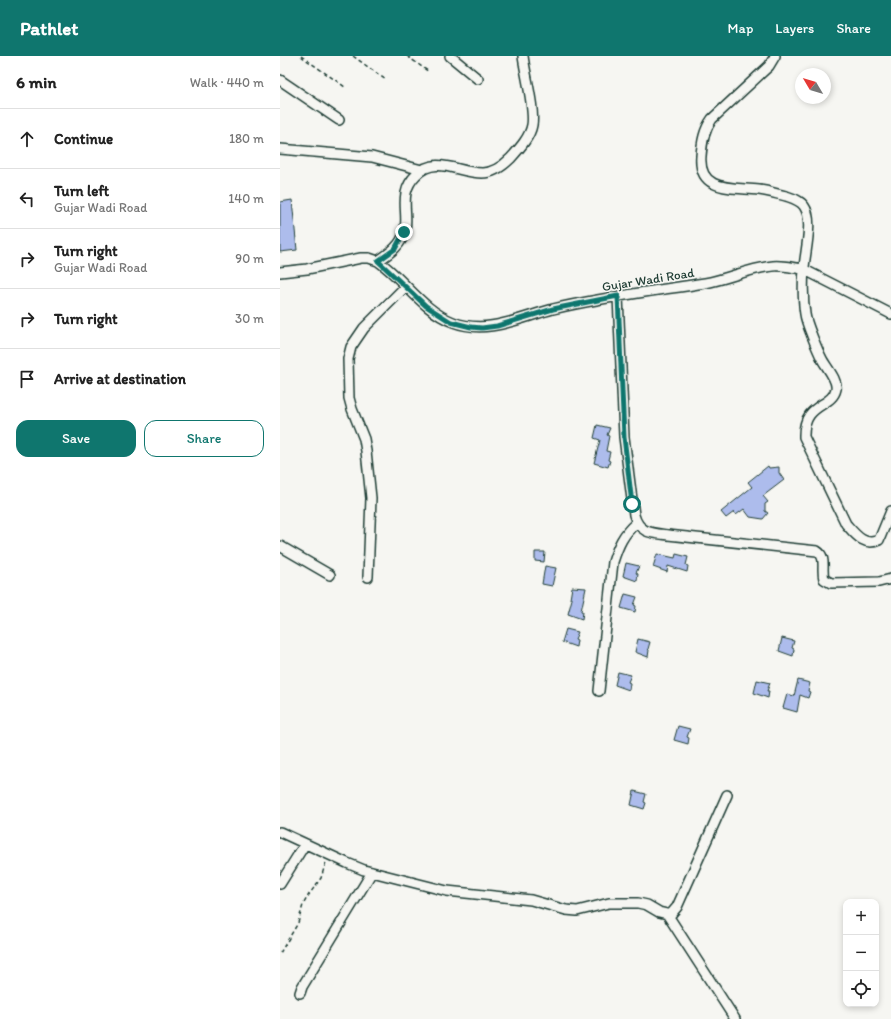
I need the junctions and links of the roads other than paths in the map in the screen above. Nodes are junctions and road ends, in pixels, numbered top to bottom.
1 (450, 56) edge
2 (522, 56) edge
3 (775, 56) edge
4 (478, 79) dead end
5 (280, 80) edge
6 (339, 120) dead end
7 (280, 149) edge
8 (422, 170) junction
9 (378, 261) junction
10 (803, 269) junction
11 (280, 272) edge
12 (406, 286) junction
13 (618, 296) junction
14 (891, 314) edge
15 (891, 511) edge
16 (636, 523) junction
17 (280, 546) edge
18 (330, 575) dead end
19 (368, 577) dead end
20 (891, 579) edge
21 (599, 691) dead end
22 (727, 795) dead end
23 (280, 832) edge
24 (305, 844) junction
25 (372, 872) junction
26 (280, 884) edge
27 (667, 914) junction
28 (300, 993) dead end
29 (735, 1019) edge

1 - 4 street
2 - 8 street
3 - 10 street
5 - 6 street
7 - 8 street
8 - 9 street
9 - 11 street
9 - 12 street, Gujar Wadi Road
10 - 13 street, Gujar Wadi Road
10 - 14 street, Gujar Wadi Road
10 - 15 street
12 - 13 street, Gujar Wadi Road
12 - 19 street
13 - 16 street
16 - 20 street
16 - 21 street
17 - 18 street
22 - 27 street
23 - 24 street
24 - 25 street
24 - 26 street
25 - 27 street
25 - 28 street
27 - 29 street

